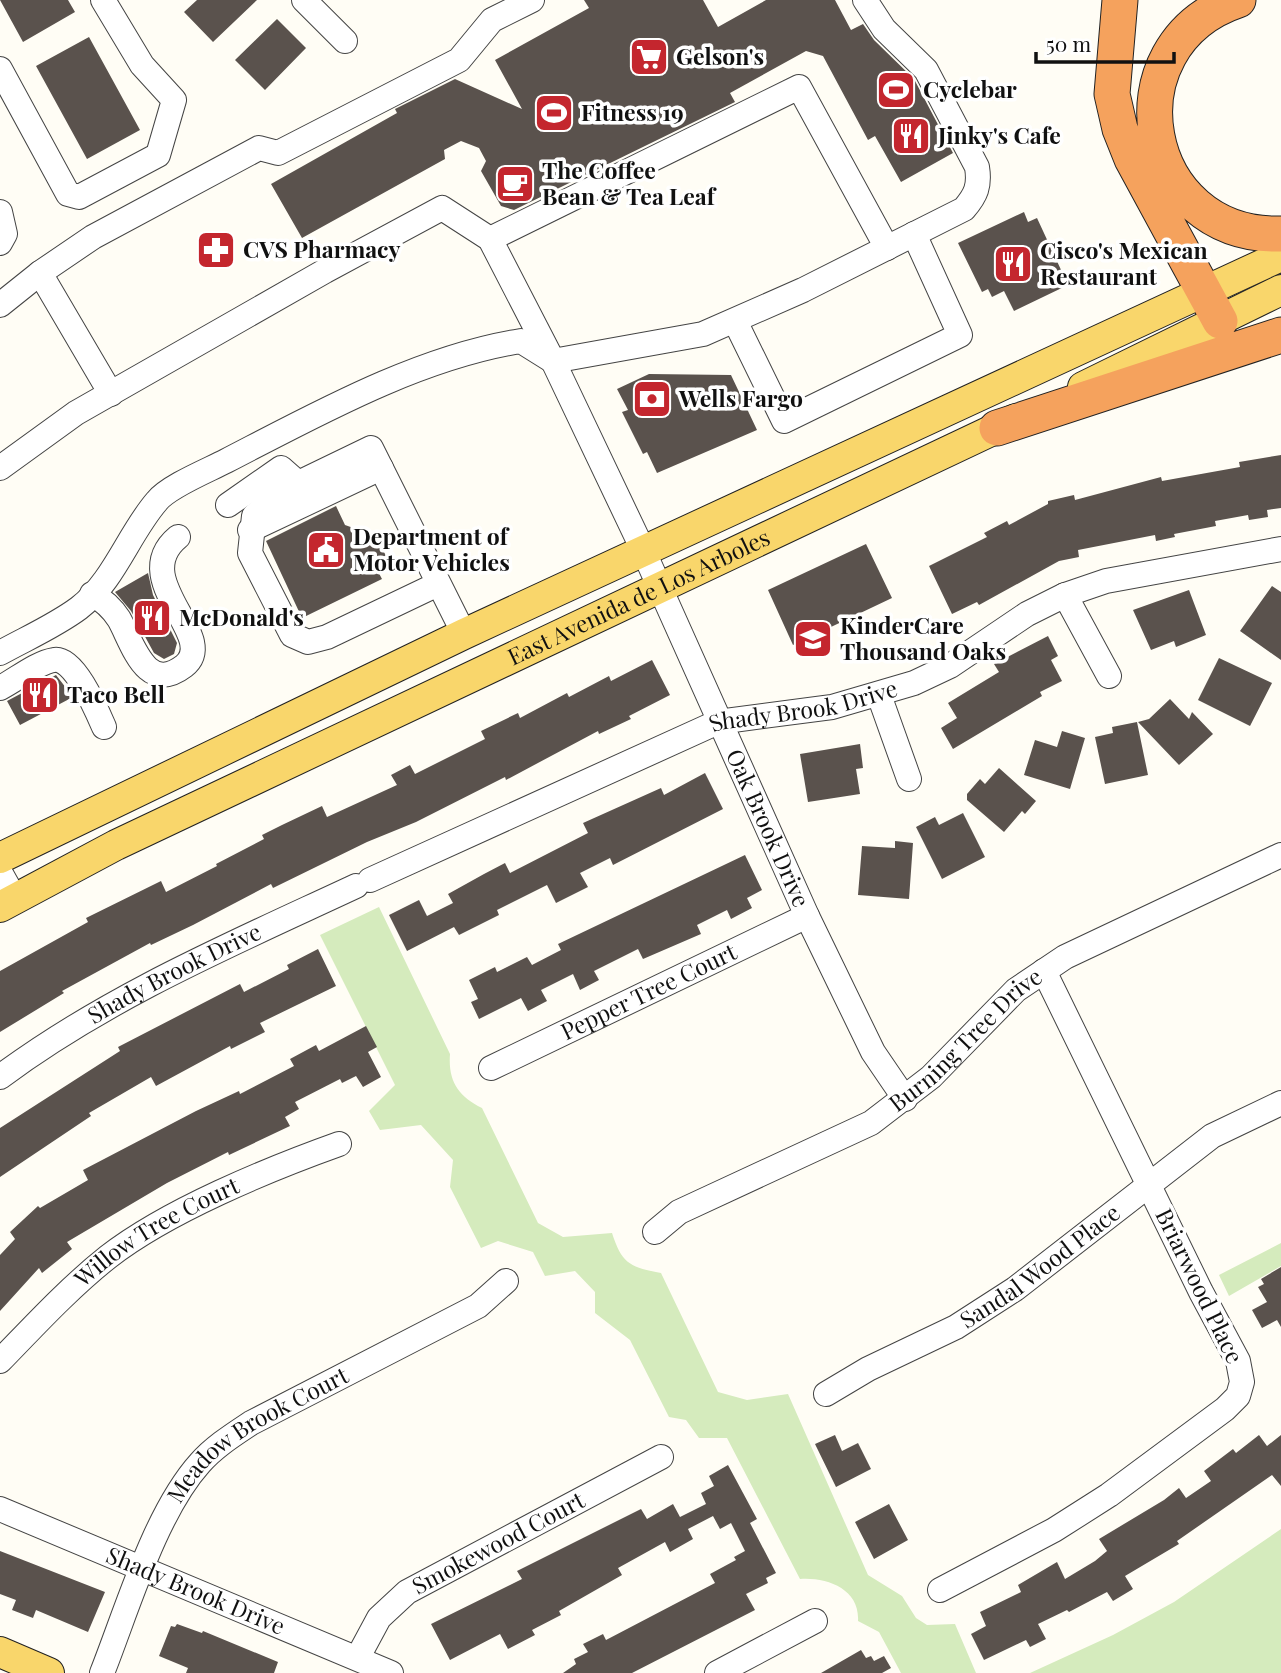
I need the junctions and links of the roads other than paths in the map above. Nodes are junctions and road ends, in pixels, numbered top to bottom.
1 (103, 0) edge
2 (304, 0) edge
3 (532, 0) edge
4 (865, 0) edge
5 (1120, 0) edge
6 (1238, 0) edge
7 (345, 41) dead end
8 (0, 69) edge
9 (0, 212) edge
10 (914, 234) junction
11 (1281, 234) edge
12 (490, 239) junction
13 (0, 243) edge
14 (887, 248) junction
15 (1281, 256) edge
16 (40, 272) junction
17 (1281, 290) edge
18 (0, 305) edge
19 (1212, 307) junction
20 (735, 321) junction
21 (1281, 335) edge
22 (554, 361) junction
23 (111, 394) junction
24 (997, 428) junction
25 (376, 458) junction
26 (0, 468) edge
27 (298, 483) junction
28 (228, 505) dead end
29 (250, 530) junction
30 (178, 537) dead end
31 (1281, 549) edge
32 (643, 551) junction
33 (438, 584) junction
34 (660, 590) junction
35 (92, 594) junction
36 (1065, 595) junction
37 (464, 634) junction
38 (0, 653) edge
39 (1109, 676) dead end
40 (0, 688) edge
41 (879, 695) junction
42 (718, 722) junction
43 (104, 727) dead end
44 (909, 779) dead end
45 (1281, 855) edge
46 (0, 858) edge
47 (0, 872) edge
48 (7, 902) edge
49 (807, 916) junction
50 (1044, 971) junction
51 (491, 1068) dead end
52 (0, 1077) edge
53 (905, 1099) junction
54 (1281, 1103) edge
55 (339, 1144) dead end
56 (1150, 1184) junction
57 (656, 1232) dead end
58 (506, 1281) dead end
59 (0, 1361) edge
60 (825, 1394) dead end
61 (661, 1457) dead end
62 (0, 1509) edge
63 (144, 1569) junction
64 (940, 1590) dead end
65 (815, 1620) dead end
66 (0, 1652) edge
67 (358, 1657) junction
68 (49, 1673) edge
69 (102, 1673) edge
70 (391, 1673) edge
71 (717, 1673) edge

1 - 8 street
2 - 7 street
3 - 16 street
4 - 10 street
5 - 19 highway
6 - 11 highway
9 - 13 street
10 - 14 street
10 - 20 street
12 - 14 street
12 - 22 street, Oak Brook Drive
12 - 23 street
14 - 20 street
15 - 19 main road, East Avenida de Los Arboles
16 - 18 street
16 - 23 street
17 - 19 main road, East Avenida de Los Arboles
19 - 24 main road, East Avenida de Los Arboles
19 - 32 main road, East Avenida de Los Arboles
20 - 22 street
21 - 24 highway
22 - 32 street, Oak Brook Drive
22 - 35 street
23 - 26 street
24 - 34 main road, East Avenida de Los Arboles
25 - 27 street
25 - 29 street
25 - 33 street
27 - 28 street
27 - 29 street
29 - 33 street
30 - 35 street
31 - 36 street, Shady Brook Drive
32 - 34 street, Oak Brook Drive
32 - 37 main road, East Avenida de Los Arboles
33 - 37 street
34 - 42 street, Oak Brook Drive
34 - 48 main road, East Avenida de Los Arboles
35 - 38 street
36 - 39 street
36 - 41 street, Shady Brook Drive
37 - 46 main road, East Avenida de Los Arboles
40 - 43 street
41 - 42 street, Shady Brook Drive
41 - 44 street
42 - 49 street, Oak Brook Drive
42 - 52 street, Shady Brook Drive
45 - 50 street, Burning Tree Drive
47 - 48 street
49 - 51 street, Pepper Tree Court
49 - 53 street, Oak Brook Drive
50 - 53 street, Burning Tree Drive
50 - 56 street, Briarwood Place
53 - 57 street, Burning Tree Drive
54 - 56 street, Sandal Wood Place
55 - 59 street, Willow Tree Court
56 - 60 street, Sandal Wood Place
56 - 64 street, Briarwood Place
58 - 63 street, Meadow Brook Court
61 - 67 street, Smokewood Court
62 - 63 street, Shady Brook Drive
63 - 67 street, Shady Brook Drive
63 - 69 street, Meadow Brook Court
65 - 71 street
66 - 68 main road
67 - 70 street, Shady Brook Drive

